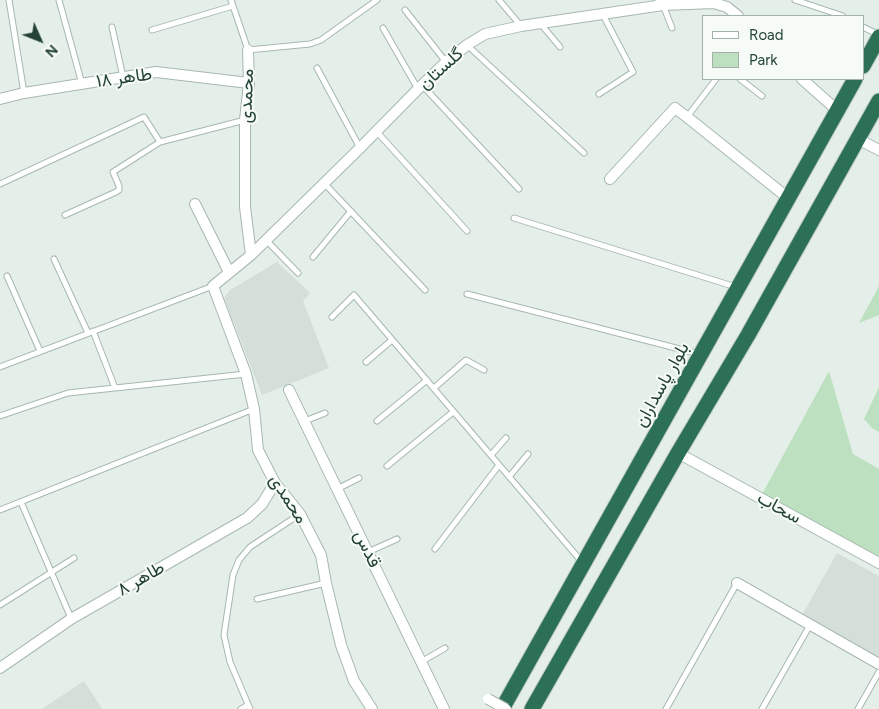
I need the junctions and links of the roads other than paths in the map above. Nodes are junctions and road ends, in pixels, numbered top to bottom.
1 (9, 0) edge
2 (59, 0) edge
3 (231, 0) edge
4 (377, 0) edge
5 (499, 0) edge
6 (795, 0) edge
7 (660, 2) edge
8 (730, 4) edge
9 (233, 6) junction
10 (405, 10) dead end
11 (602, 14) junction
12 (737, 15) edge
13 (840, 15) edge
14 (540, 23) junction
15 (521, 26) junction
16 (112, 27) dead end
17 (384, 28) dead end
18 (672, 28) dead end
19 (864, 28) edge
20 (152, 30) dead end
21 (879, 36) edge
22 (467, 46) junction
23 (560, 47) dead end
24 (248, 50) junction
25 (446, 62) junction
26 (864, 64) edge
27 (317, 68) dead end
28 (123, 77) junction
29 (715, 80) edge
30 (741, 80) edge
31 (803, 80) edge
32 (854, 80) edge
33 (248, 83) junction
34 (82, 84) junction
35 (420, 87) junction
36 (24, 93) junction
37 (599, 94) dead end
38 (762, 96) dead end
39 (0, 99) edge
40 (879, 102) edge
41 (838, 111) junction
42 (688, 117) junction
43 (245, 120) junction
44 (376, 132) junction
45 (858, 139) junction
46 (160, 142) junction
47 (360, 148) junction
48 (879, 150) edge
49 (584, 153) dead end
50 (610, 179) dead end
51 (324, 183) junction
52 (0, 184) edge
53 (519, 189) dead end
54 (788, 198) junction
55 (195, 204) dead end
56 (351, 211) junction
57 (65, 215) dead end
58 (514, 218) dead end
59 (468, 231) dead end
60 (266, 240) junction
61 (251, 255) junction
62 (313, 258) dead end
63 (54, 259) dead end
64 (229, 272) junction
65 (298, 273) dead end
66 (7, 276) dead end
67 (213, 286) junction
68 (738, 287) junction
69 (425, 290) dead end
70 (468, 294) dead end
71 (332, 317) dead end
72 (90, 332) junction
73 (392, 340) junction
74 (40, 351) junction
75 (700, 355) junction
76 (366, 362) dead end
77 (0, 367) edge
78 (484, 370) dead end
79 (246, 374) junction
80 (427, 380) junction
81 (115, 388) junction
82 (434, 388) junction
83 (290, 390) dead end
84 (254, 409) junction
85 (454, 412) junction
86 (325, 413) dead end
87 (0, 416) edge
88 (304, 421) junction
89 (377, 421) dead end
90 (506, 438) dead end
91 (678, 453) junction
92 (528, 454) dead end
93 (490, 455) junction
94 (499, 465) junction
95 (387, 466) dead end
96 (509, 477) junction
97 (359, 478) dead end
98 (275, 483) junction
99 (337, 489) junction
100 (21, 502) junction
101 (0, 510) edge
102 (300, 514) junction
103 (397, 539) dead end
104 (435, 549) dead end
105 (368, 552) junction
106 (74, 558) dead end
107 (879, 563) edge
108 (584, 564) junction
109 (52, 572) junction
110 (326, 583) junction
111 (737, 583) joint
112 (257, 599) dead end
113 (0, 605) edge
114 (71, 619) junction
115 (810, 624) junction
116 (445, 648) dead end
117 (421, 662) junction
118 (879, 664) edge
119 (0, 668) edge
120 (879, 672) edge
121 (488, 699) dead end
122 (249, 707) edge
123 (241, 709) edge
124 (372, 709) edge
125 (444, 709) edge
126 (504, 709) edge
127 (532, 709) edge
128 (666, 709) edge
129 (762, 709) edge
130 (858, 709) edge

1 - 36 lane
2 - 34 lane
3 - 9 lane, محمدی
4 - 24 lane
5 - 15 lane
6 - 13 lane
7 - 8 street, گلستان
7 - 11 street, گلستان
7 - 18 lane
8 - 12 street, گلستان
9 - 20 lane
9 - 24 lane, محمدی
10 - 25 lane
11 - 14 street, گلستان
11 - 37 lane
14 - 15 street, گلستان
14 - 23 lane
15 - 22 street, گلستان
16 - 28 lane
17 - 35 lane
19 - 21 lane
21 - 26 highway
22 - 25 street, گلستان
22 - 49 lane
24 - 33 street, محمدی
25 - 35 street, گلستان
27 - 47 lane
28 - 33 street, طاهر ۱۸
28 - 34 street, طاهر ۱۸
29 - 42 lane
30 - 38 lane
31 - 41 street
32 - 41 highway, بلوار پاسداران
33 - 43 street, محمدی
34 - 36 street, طاهر ۱۸
35 - 44 street, گلستان
35 - 53 lane
36 - 39 street, طاهر ۱۸
40 - 45 highway
41 - 54 highway, بلوار پاسداران
42 - 50 street
42 - 54 street
43 - 46 lane
43 - 61 street, محمدی
44 - 47 street, گلستان
44 - 59 lane
45 - 48 street
45 - 91 highway
46 - 52 lane
46 - 57 lane
47 - 51 street, گلستان
51 - 56 lane
51 - 60 street, گلستان
54 - 68 highway, بلوار پاسداران
55 - 64 street
56 - 62 lane
56 - 69 lane
58 - 68 lane
60 - 61 street, گلستان
60 - 65 lane
61 - 64 street, گلستان
63 - 72 lane
64 - 67 street, گلستان
66 - 74 lane
67 - 72 lane
67 - 79 street, محمدی
68 - 75 highway, بلوار پاسداران
70 - 75 lane
71 - 73 lane
72 - 74 lane
72 - 81 lane
73 - 76 lane
73 - 80 lane
74 - 77 lane
75 - 108 highway, بلوار پاسداران
78 - 82 lane
79 - 81 lane
79 - 84 street, محمدی
80 - 82 lane
80 - 89 lane
81 - 87 lane
82 - 85 lane
83 - 88 street, قدس
84 - 98 street, محمدی
84 - 100 lane
85 - 93 lane
85 - 95 lane
86 - 88 lane
88 - 99 street, قدس
90 - 93 lane
91 - 107 street, سحاب
91 - 127 highway
92 - 96 lane
93 - 94 lane
94 - 96 lane
94 - 104 lane
96 - 108 lane
97 - 99 lane
98 - 102 street, محمدی
98 - 114 street, طاهر ۸
99 - 105 street, قدس
100 - 101 lane
100 - 109 lane
102 - 110 street, محمدی
102 - 122 lane
103 - 105 lane
105 - 117 street, قدس
106 - 109 lane
108 - 126 highway, بلوار پاسداران
109 - 113 lane
109 - 114 lane
110 - 112 lane
110 - 124 street, محمدی
111 - 115 street
111 - 128 lane
114 - 119 street, طاهر ۸
115 - 118 street
115 - 129 lane
116 - 117 lane
117 - 125 street, قدس
120 - 130 lane
121 - 126 street, bridge
122 - 123 lane

